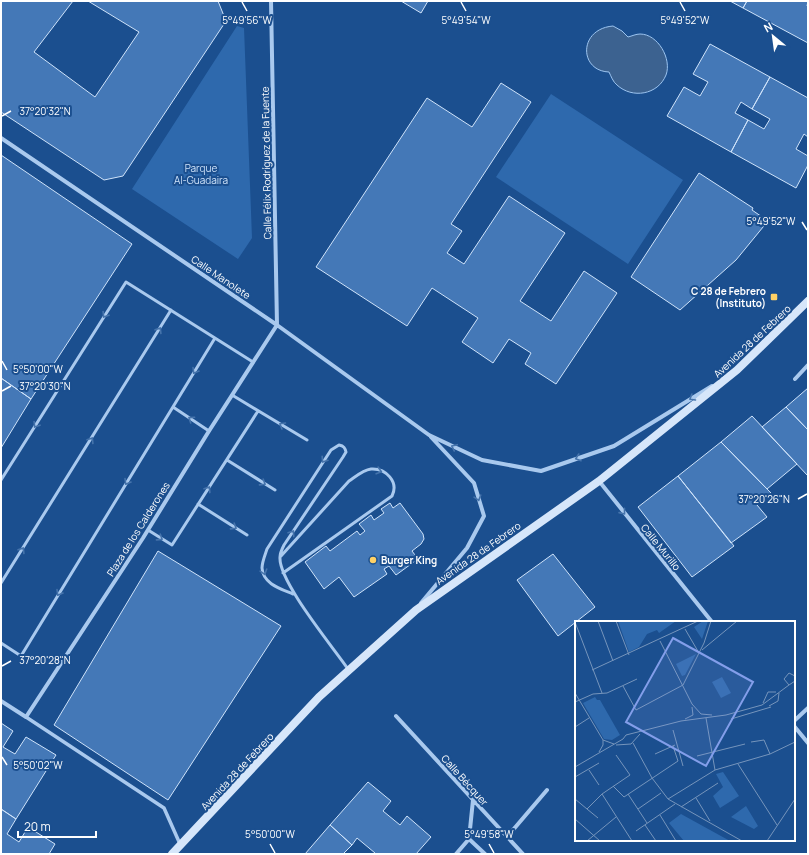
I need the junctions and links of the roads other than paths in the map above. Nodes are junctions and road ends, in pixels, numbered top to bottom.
1 (265, 1) edge
2 (271, 2) edge
3 (1, 138) edge
4 (808, 301) edge
5 (172, 310) junction
6 (277, 324) junction
7 (215, 338) junction
8 (253, 362) junction
9 (808, 365) edge
10 (737, 370) junction
11 (794, 379) dead end
12 (232, 395) junction
13 (173, 407) junction
14 (258, 411) junction
15 (209, 431) junction
16 (429, 435) junction
17 (307, 440) dead end
18 (227, 460) junction
19 (1, 480) edge
20 (599, 481) junction
21 (275, 490) dead end
22 (198, 504) junction
23 (148, 530) junction
24 (246, 535) dead end
25 (280, 557) junction
26 (283, 573) junction
27 (1, 583) edge
28 (293, 594) junction
29 (416, 610) junction
30 (711, 621) edge
31 (1, 643) edge
32 (349, 669) junction
33 (1, 701) edge
34 (808, 708) edge
35 (26, 716) junction
36 (396, 716) dead end
37 (795, 720) edge
38 (795, 727) edge
39 (808, 743) edge
40 (547, 790) dead end
41 (472, 800) junction
42 (507, 837) junction
43 (469, 839) junction
44 (181, 845) junction
45 (172, 854) edge
46 (176, 854) edge
47 (456, 854) edge
48 (485, 854) edge
49 (523, 854) edge

1 - 2 street
2 - 6 street, Calle Félix Rodríguez de la Fuente
3 - 6 street, Calle Manolete
4 - 10 main road, Avenida 28 de Febrero
5 - 7 lane
5 -> 19 lane
27 -> 5 lane
6 - 8 street, Plaza de los Calderones
6 - 16 street, Calle Manolete
7 - 8 lane
7 -> 13 lane
8 - 12 street, Plaza de los Calderones
9 - 11 street
10 -> 16 street
10 - 20 main road, Avenida 28 de Febrero
12 - 14 lane
12 - 15 street, Plaza de los Calderones
15 -> 13 lane
13 -> 31 lane
17 -> 14 lane
14 - 18 lane
15 - 23 street, Plaza de los Calderones
16 -> 29 street
18 -> 21 lane
22 -> 18 lane
20 - 29 main road, Avenida 28 de Febrero
20 -> 30 street, Calle Murillo
23 -> 22 lane
22 -> 24 lane
23 - 35 street, Plaza de los Calderones
25 - 26 lane
25 -> 26 lane
25 -> 28 lane
26 - 28 lane
28 - 32 lane
29 - 32 main road, Avenida 28 de Febrero
32 - 44 main road, Avenida 28 de Febrero
33 - 35 street
34 - 37 street
35 - 44 street
36 - 41 street, Calle Bécquer
38 - 39 street
40 - 42 street
41 - 42 street, Calle Bécquer
41 - 43 street
42 - 49 street, Calle Bécquer
43 - 47 street
43 - 48 street
44 - 45 main road, Avenida 28 de Febrero
44 - 46 main road, Avenida 28 de Febrero

